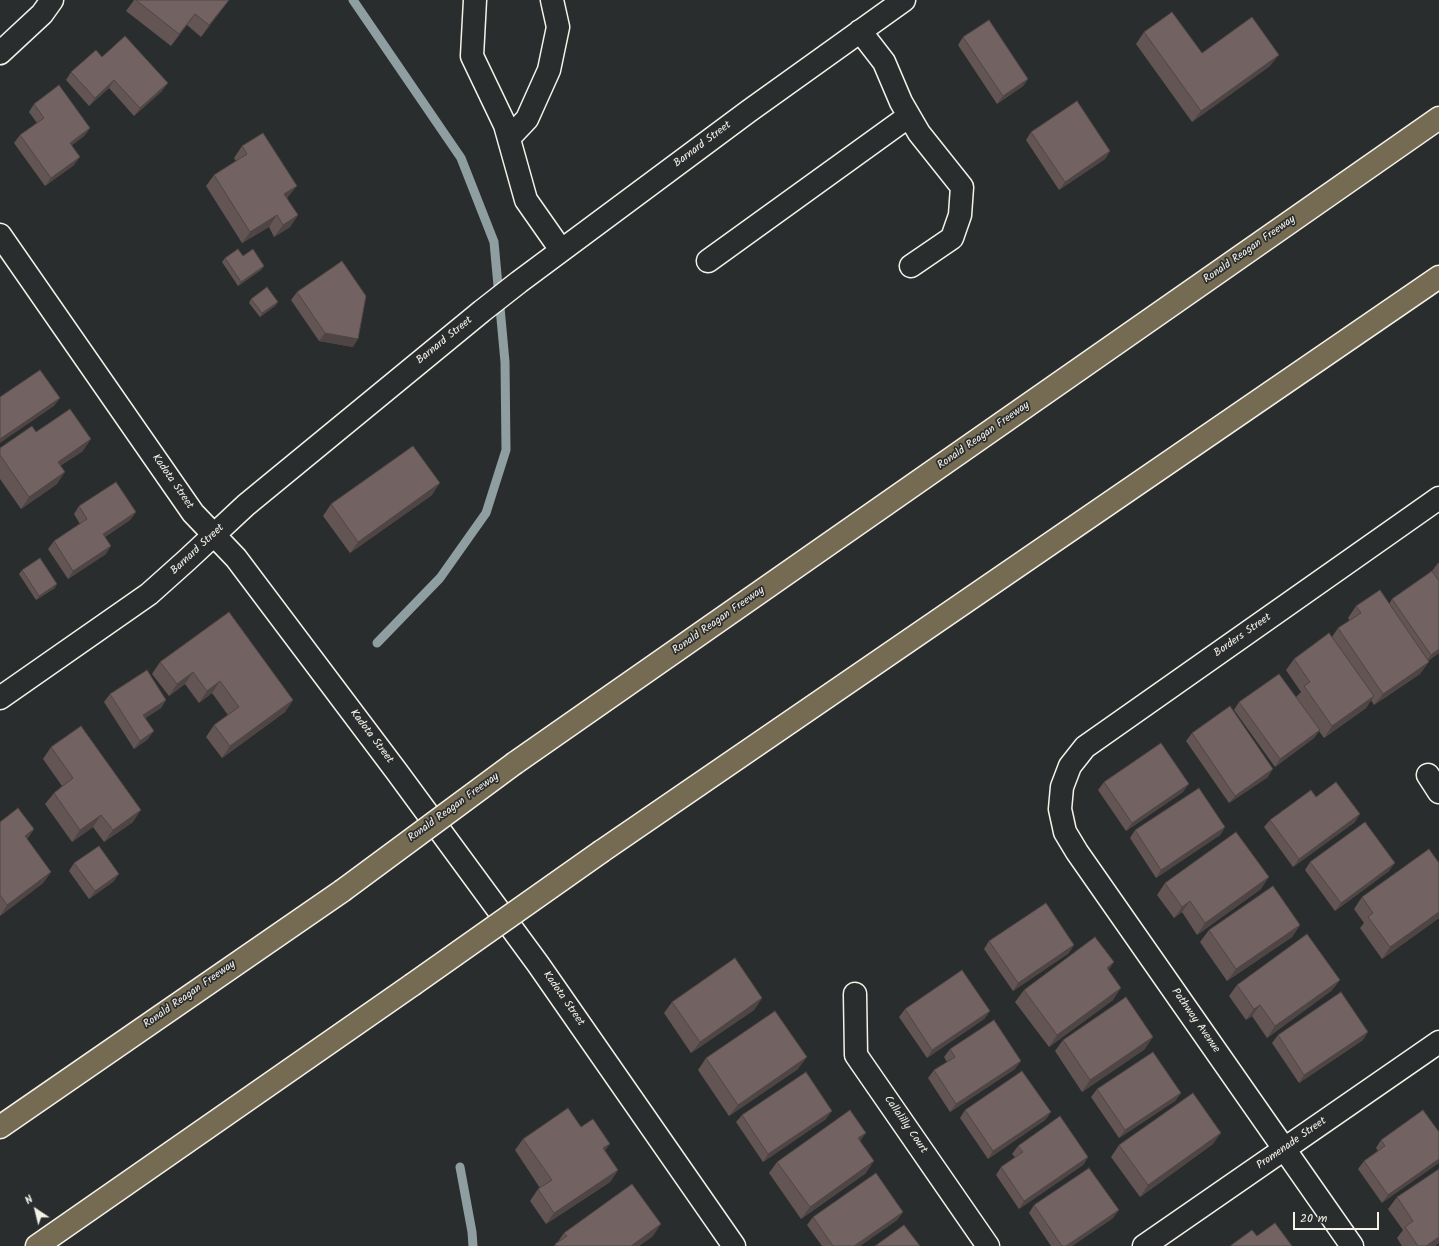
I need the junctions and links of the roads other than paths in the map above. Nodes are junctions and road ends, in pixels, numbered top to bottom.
1 (52, 0) edge
2 (474, 0) edge
3 (552, 0) edge
4 (904, 0) edge
5 (860, 32) junction
6 (0, 53) edge
7 (909, 116) junction
8 (1439, 118) edge
9 (509, 138) junction
10 (0, 235) edge
11 (561, 250) junction
12 (708, 261) dead end
13 (911, 266) dead end
14 (1439, 277) edge
15 (1439, 498) edge
16 (215, 535) junction
17 (0, 698) edge
18 (1062, 787) joint
19 (855, 994) dead end
20 (1439, 1042) edge
21 (0, 1127) edge
22 (1285, 1149) junction
23 (37, 1246) edge
24 (734, 1246) edge
25 (988, 1246) edge
26 (1144, 1246) edge
27 (1352, 1246) edge

1 - 6 street
2 - 9 street
3 - 9 street
4 - 5 street, Barnard Street
5 - 7 street
5 - 11 street, Barnard Street
7 - 12 street
7 - 13 street
8 - 21 highway, Ronald Reagan Freeway, bridge
9 - 11 street
10 - 16 street, Kadota Street
11 - 16 street, Barnard Street
14 - 23 highway, bridge
15 - 18 street, Borders Street
16 - 17 street, Barnard Street
16 - 24 street, Kadota Street
18 - 22 street, Pathway Avenue
19 - 25 street, Callalilly Court
20 - 22 street, Promenade Street
22 - 26 street, Promenade Street
22 - 27 street, Pathway Avenue

